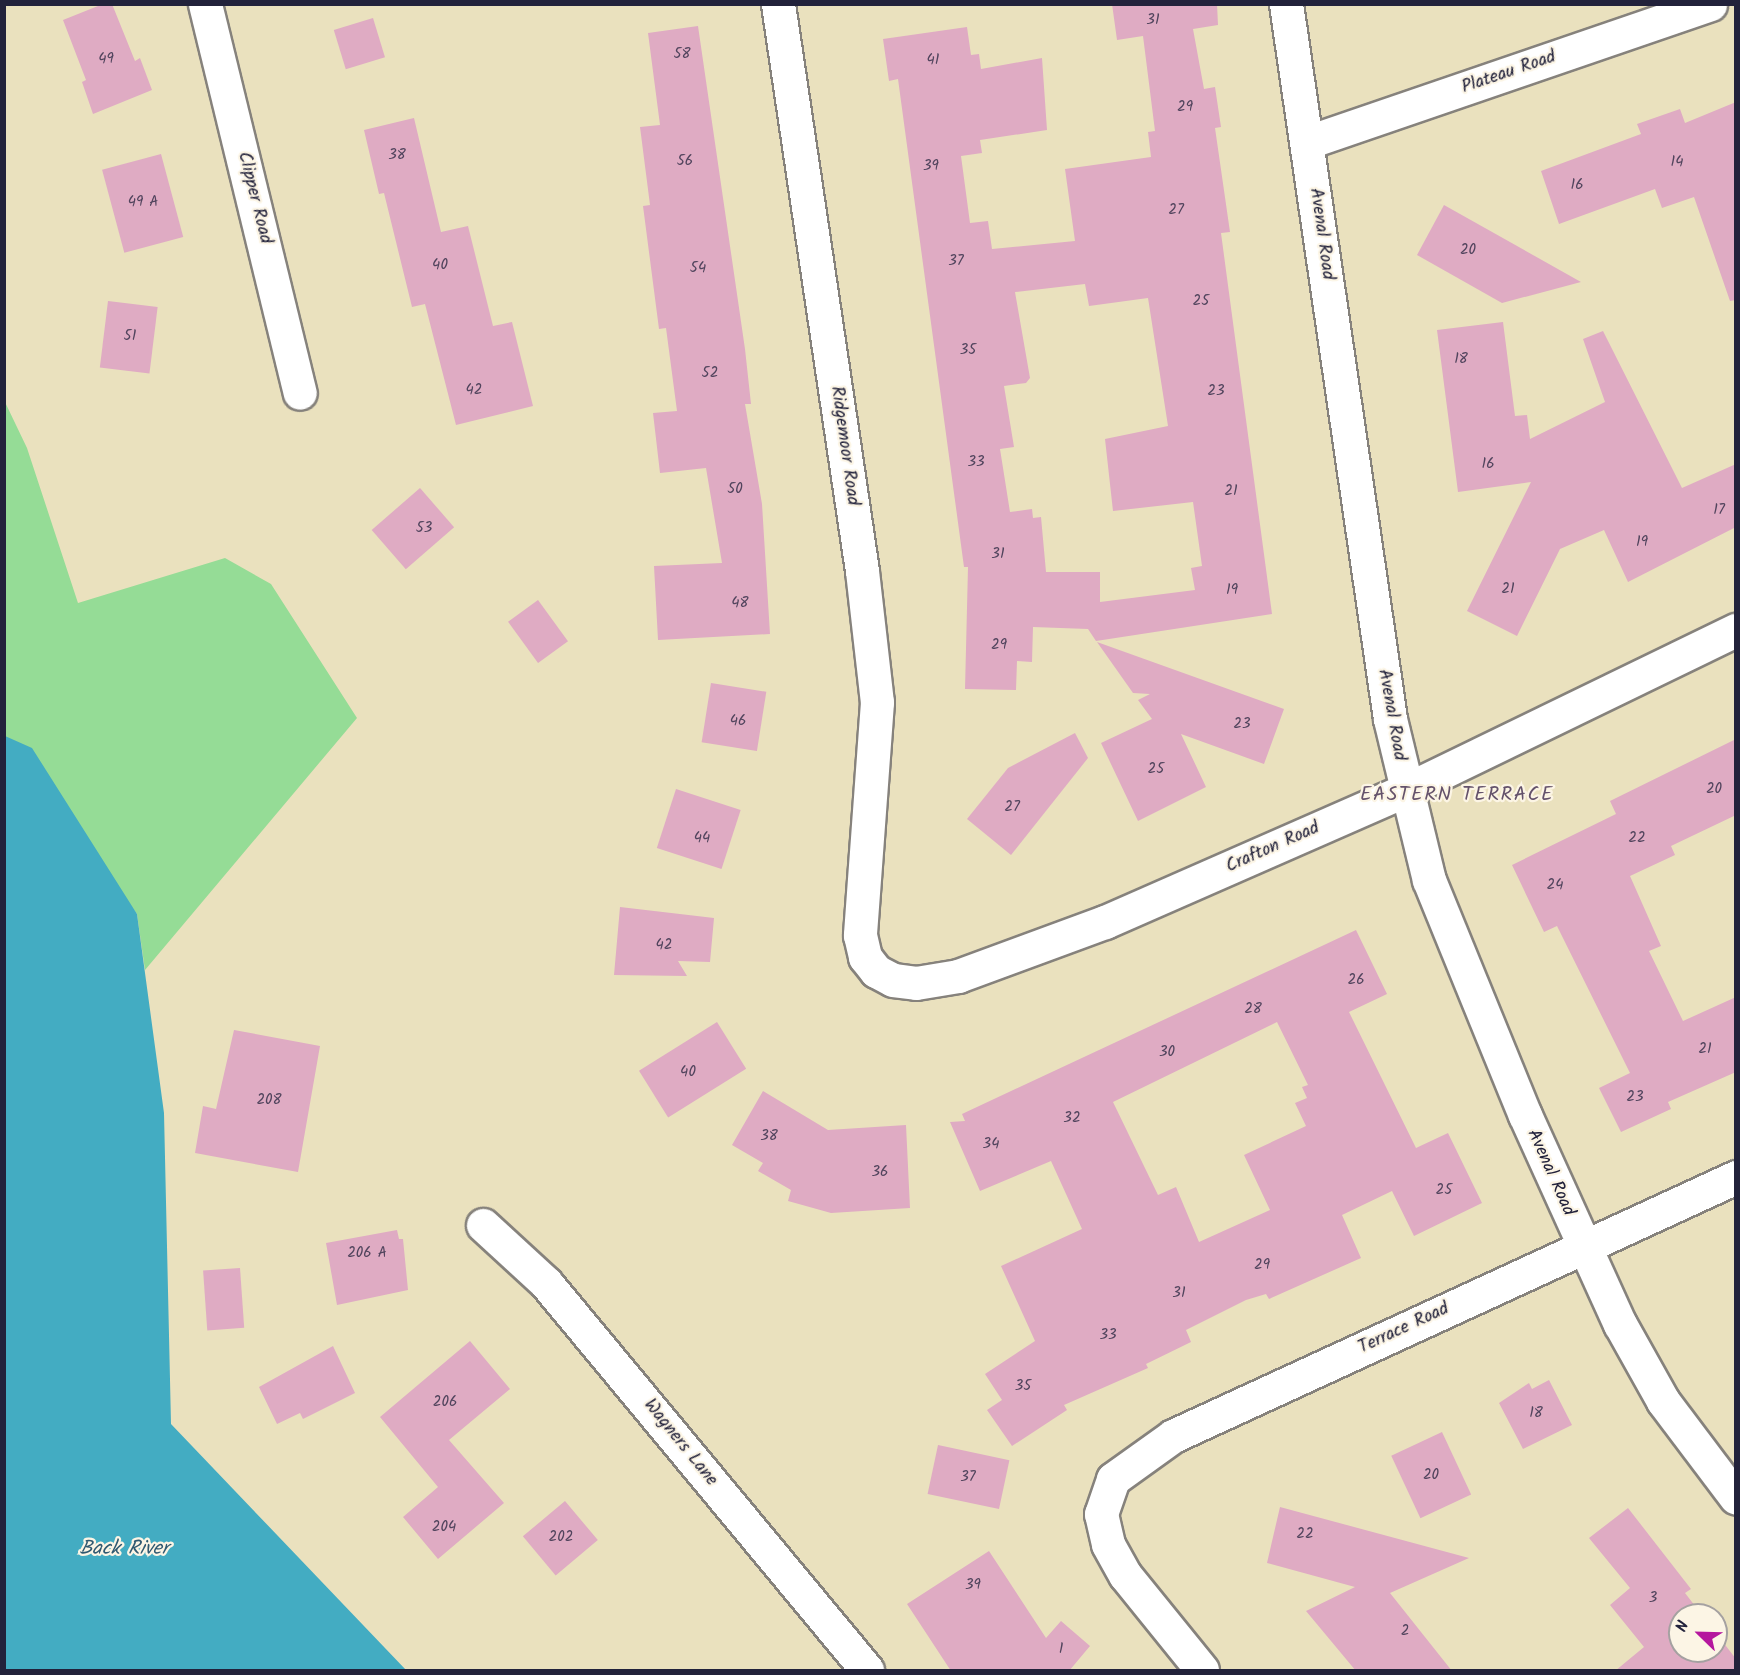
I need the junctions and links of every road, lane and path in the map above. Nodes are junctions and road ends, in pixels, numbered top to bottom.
1 (205, 4) edge
2 (778, 4) edge
3 (1286, 4) edge
4 (1710, 4) edge
5 (1308, 142) junction
6 (300, 393) dead end
7 (1736, 630) edge
8 (1404, 791) junction
9 (861, 890) joint
10 (1736, 1177) edge
11 (483, 1225) dead end
12 (1582, 1245) junction
13 (1736, 1498) edge
14 (867, 1671) edge
15 (1202, 1671) edge

1 - 6 street, Clipper Road
2 - 9 street, Ridgemoor Road
3 - 5 street, Avenal Road
4 - 5 street, Plateau Road
5 - 8 street, Avenal Road
7 - 8 street, Crafton Road
8 - 9 street, Crafton Road
8 - 12 street, Avenal Road
10 - 12 street, Terrace Road
11 - 14 street, Wagners Lane
12 - 13 street, Avenal Road
12 - 15 street, Terrace Road

